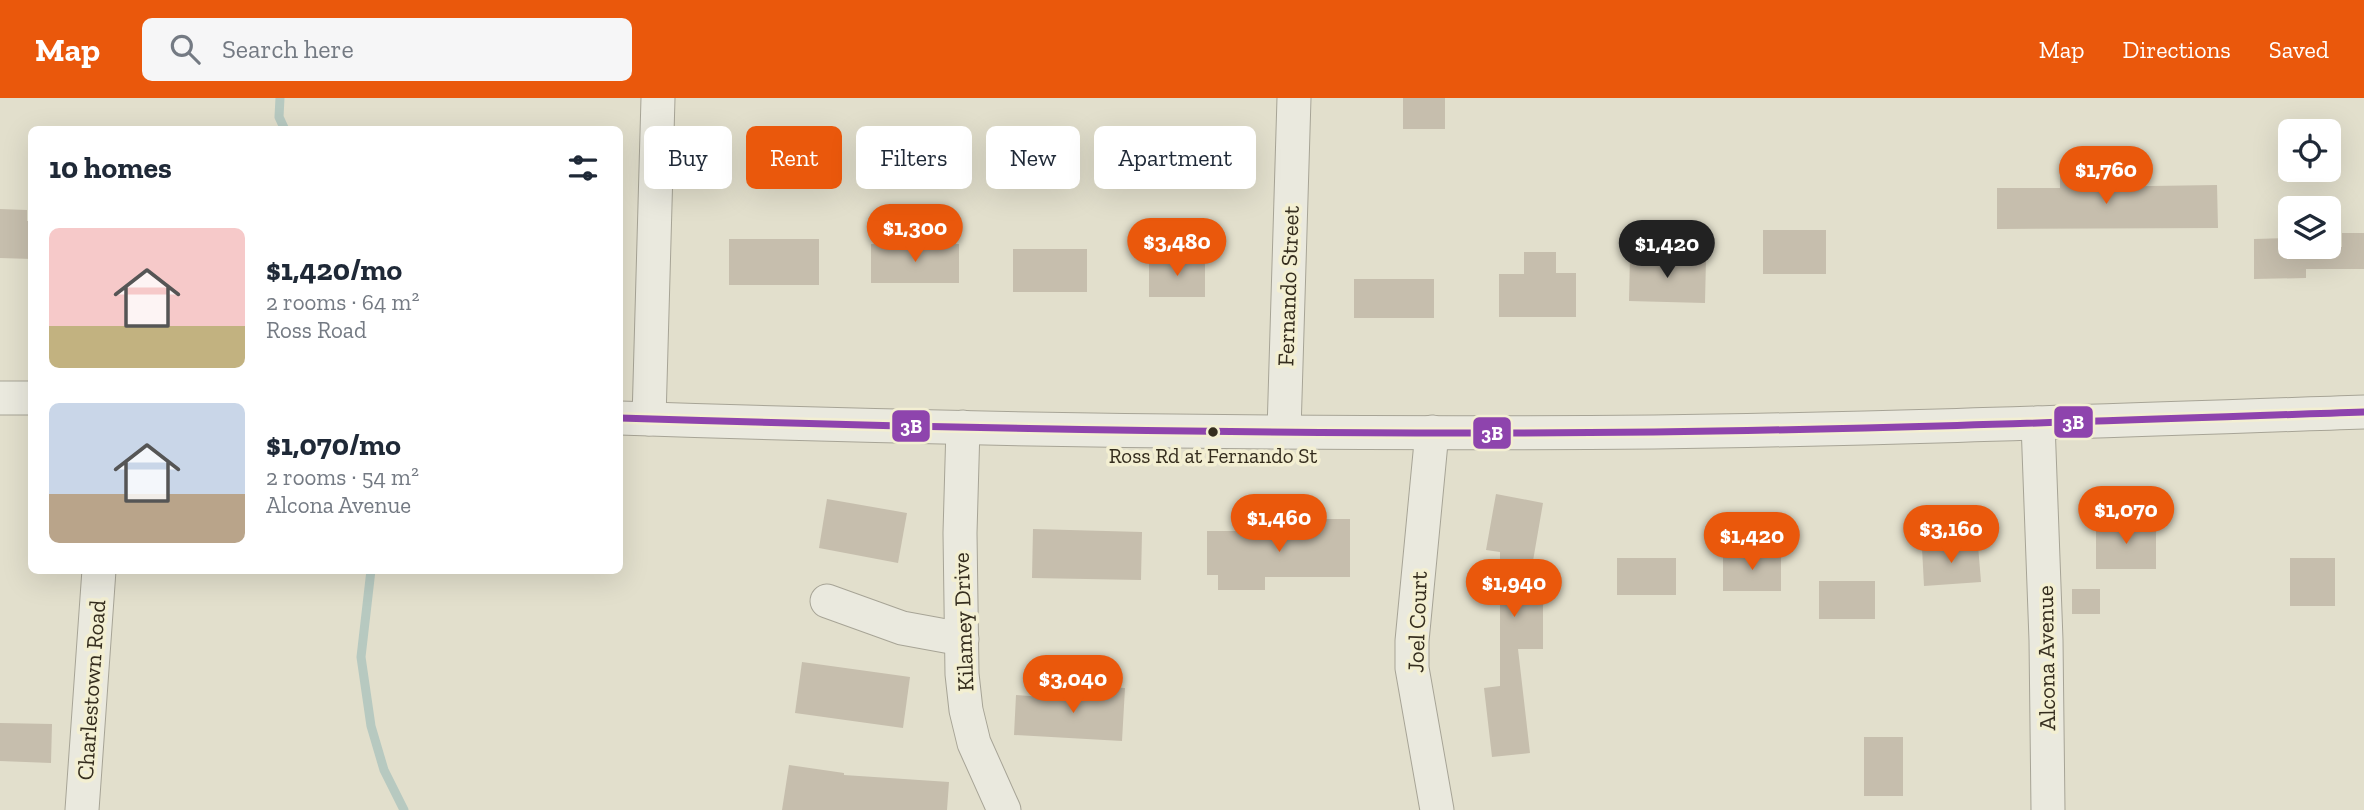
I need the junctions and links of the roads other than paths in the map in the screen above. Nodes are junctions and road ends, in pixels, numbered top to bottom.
1 (658, 98) edge
2 (1294, 98) edge
3 (0, 398) edge
4 (28, 398) edge
5 (2364, 412) edge
6 (634, 418) edge
7 (2038, 423) junction
8 (963, 427) junction
9 (1284, 431) junction
10 (1432, 432) junction
11 (99, 574) edge
12 (827, 601) dead end
13 (962, 639) junction
14 (82, 810) edge
15 (1004, 810) edge
16 (1437, 810) edge
17 (2048, 810) edge

1 - 6 street
2 - 9 street, Fernando Street
3 - 4 street
5 - 7 street
6 - 8 street
7 - 10 street
7 - 17 street, Alcona Avenue
8 - 9 street
8 - 13 street, Kilamey Drive
9 - 10 street
10 - 16 street, Joel Court
11 - 14 street, Charlestown Road
12 - 13 street
13 - 15 street, Kilamey Drive

